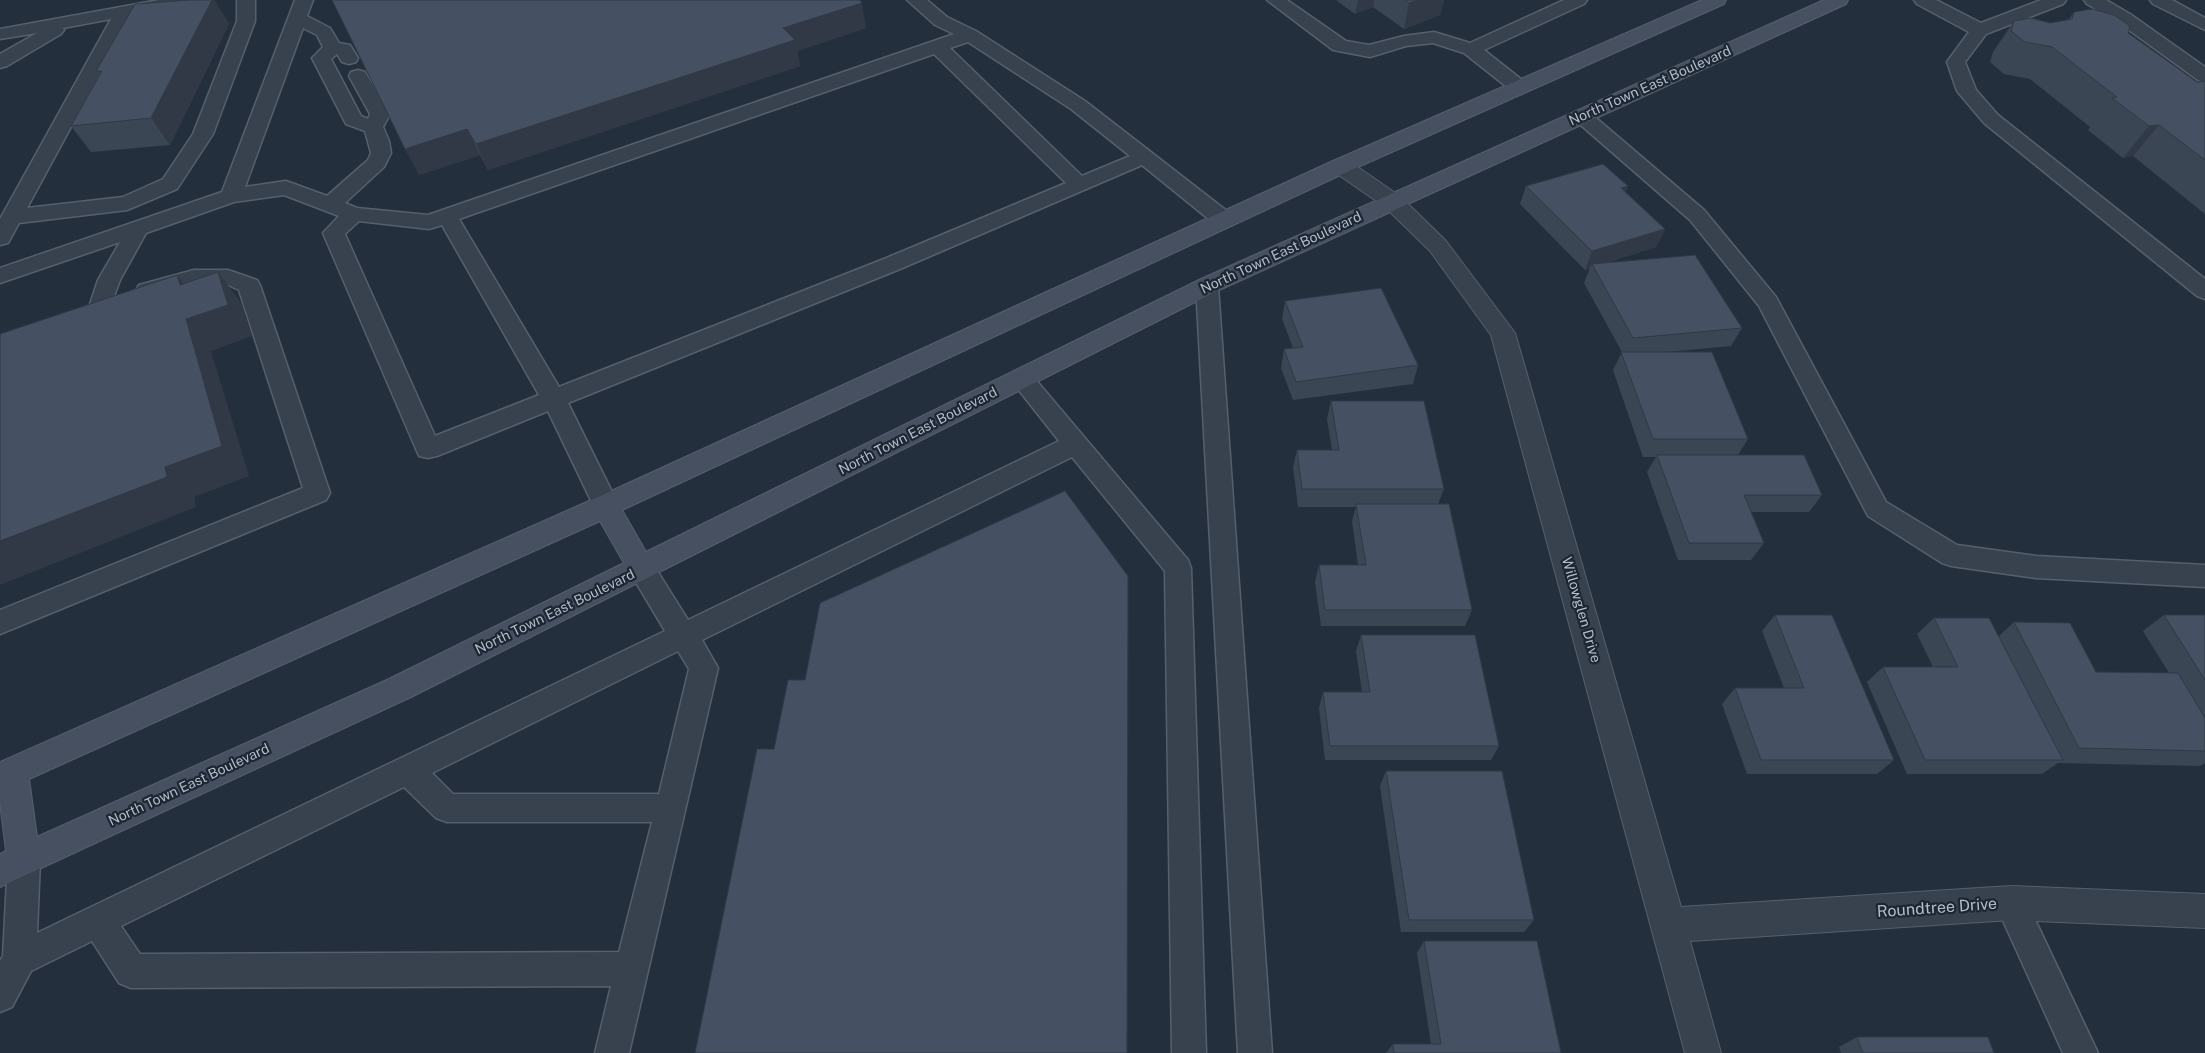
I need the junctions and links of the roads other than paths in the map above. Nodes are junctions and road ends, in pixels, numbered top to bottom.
1 (190, 0) edge
2 (246, 0) edge
3 (916, 0) edge
4 (1276, 0) edge
5 (1578, 0) edge
6 (1717, 0) edge
7 (1840, 0) edge
8 (1923, 0) edge
9 (2057, 0) edge
10 (2092, 0) edge
11 (2159, 0) edge
12 (300, 9) edge
13 (124, 12) junction
14 (71, 21) junction
15 (2205, 25) edge
16 (1980, 30) junction
17 (0, 34) edge
18 (970, 35) junction
19 (937, 46) junction
20 (1471, 49) junction
21 (0, 62) edge
22 (358, 76) edge
23 (2205, 76) edge
24 (1519, 87) junction
25 (1582, 116) junction
26 (372, 126) junction
27 (1144, 157) junction
28 (1341, 166) junction
29 (1080, 185) junction
30 (231, 196) junction
31 (1392, 202) junction
32 (330, 205) junction
33 (354, 214) junction
34 (447, 216) junction
35 (12, 217) junction
36 (1224, 220) junction
37 (139, 227) junction
38 (0, 238) edge
39 (0, 276) edge
40 (1207, 286) junction
41 (2205, 291) edge
42 (1022, 379) junction
43 (554, 399) junction
44 (1076, 444) junction
45 (606, 506) junction
46 (641, 569) junction
47 (2205, 576) edge
48 (0, 622) edge
49 (683, 636) junction
50 (408, 770) junction
51 (6, 774) edge
52 (670, 808) junction
53 (12, 866) edge
54 (2011, 903) junction
55 (2205, 911) edge
56 (98, 921) junction
57 (1669, 925) junction
58 (19, 959) junction
59 (632, 969) junction
60 (0, 995) edge
61 (612, 1053) edge
62 (1189, 1053) edge
63 (1255, 1053) edge
64 (1702, 1053) edge
65 (2081, 1053) edge

1 - 13 lane
2 - 35 lane
3 - 18 lane
4 - 20 lane
5 - 20 lane
6 - 24 main road
7 - 25 main road, North Town East Boulevard
8 - 16 lane
9 - 16 lane
10 - 23 lane
11 - 15 lane
12 - 26 lane
12 - 30 lane
13 - 14 lane
13 - 35 lane
14 - 17 lane
14 - 21 lane
16 - 41 lane
18 - 19 lane
18 - 27 lane
19 - 29 lane
19 - 34 lane
20 - 24 lane
22 - 26 lane
24 - 28 main road
25 - 31 main road, North Town East Boulevard
25 - 47 lane
26 - 32 lane
27 - 29 lane
27 - 36 lane
28 - 31 street, Willowglen Drive
28 - 36 main road
29 - 43 lane
30 - 32 lane
30 - 37 lane
31 - 40 main road, North Town East Boulevard
31 - 57 street, Willowglen Drive
32 - 33 lane
33 - 34 lane
33 - 43 lane
34 - 43 lane
35 - 38 lane
36 - 45 main road
37 - 39 lane
37 - 48 lane
40 - 42 main road, North Town East Boulevard
40 - 63 lane
42 - 44 lane
42 - 46 main road, North Town East Boulevard
43 - 45 lane
44 - 49 lane
44 - 62 lane
45 - 46 main road
45 - 51 main road
46 - 49 lane
46 - 53 main road, North Town East Boulevard
49 - 50 lane
49 - 52 lane
50 - 52 lane
50 - 56 lane
51 - 53 main road
52 - 59 lane
53 - 58 lane
54 - 55 street, Roundtree Drive
54 - 57 street, Roundtree Drive
54 - 65 lane
56 - 58 lane
56 - 59 lane
57 - 64 street, Willowglen Drive
58 - 60 lane
59 - 61 lane

